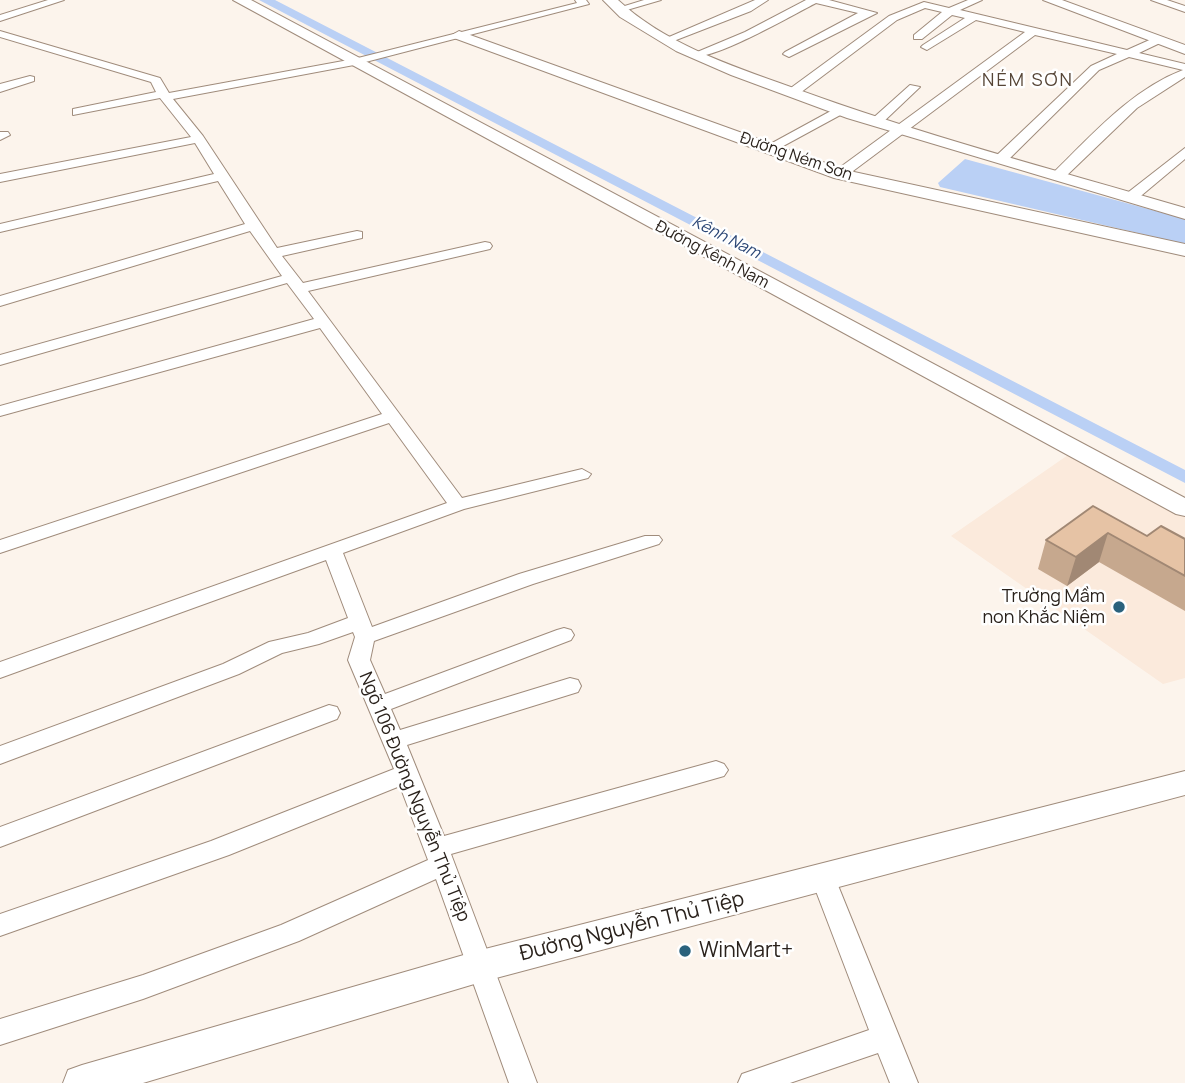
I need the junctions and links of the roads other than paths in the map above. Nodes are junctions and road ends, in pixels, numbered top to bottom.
1 (59, 0) edge
2 (240, 0) edge
3 (580, 0) edge
4 (656, 0) edge
5 (763, 0) edge
6 (814, 0) edge
7 (977, 0) edge
8 (1050, 0) edge
9 (1157, 0) edge
10 (615, 4) edge
11 (1185, 9) edge
12 (950, 11) junction
13 (867, 12) junction
14 (974, 17) junction
15 (0, 18) edge
16 (892, 18) junction
17 (1033, 31) junction
18 (1, 35) edge
19 (459, 36) junction
20 (918, 37) dead end
21 (667, 40) junction
22 (1158, 40) junction
23 (927, 47) dead end
24 (1184, 49) edge
25 (789, 54) dead end
26 (1130, 54) junction
27 (696, 55) junction
28 (354, 62) junction
29 (1185, 67) edge
30 (1185, 73) edge
31 (30, 79) dead end
32 (914, 87) dead end
33 (0, 89) edge
34 (792, 93) junction
35 (164, 95) junction
36 (840, 110) junction
37 (77, 113) dead end
38 (876, 122) junction
39 (899, 129) junction
40 (199, 139) junction
41 (769, 148) junction
42 (1185, 152) edge
43 (1002, 158) junction
44 (839, 174) junction
45 (222, 176) junction
46 (1058, 176) junction
47 (0, 178) edge
48 (1131, 198) junction
49 (1185, 214) edge
50 (253, 226) junction
51 (0, 228) edge
52 (357, 235) dead end
53 (485, 246) dead end
54 (1185, 250) edge
55 (274, 253) junction
56 (297, 283) junction
57 (0, 301) edge
58 (322, 322) junction
59 (0, 360) edge
60 (0, 411) edge
61 (393, 416) junction
62 (582, 474) dead end
63 (458, 506) junction
64 (1185, 508) edge
65 (652, 540) dead end
66 (0, 547) edge
67 (332, 550) junction
68 (363, 629) junction
69 (564, 635) dead end
70 (0, 670) edge
71 (570, 686) dead end
72 (378, 705) junction
73 (328, 713) dead end
74 (393, 741) junction
75 (0, 755) edge
76 (716, 770) dead end
77 (405, 774) junction
78 (1185, 783) edge
79 (0, 837) edge
80 (438, 857) junction
81 (823, 878) junction
82 (0, 925) edge
83 (481, 965) junction
84 (0, 1032) edge
85 (884, 1038) junction
86 (82, 1083) edge
87 (523, 1083) edge
88 (752, 1083) edge
89 (904, 1083) edge

1 - 15 street
2 - 28 main road, Đường Kênh Nam
3 - 19 street
4 - 10 street
5 - 21 street
6 - 13 street
6 - 27 street
7 - 12 street
8 - 22 street
9 - 11 street
10 - 21 street
12 - 14 street
12 - 16 street
12 - 20 street
13 - 16 street
13 - 25 street
14 - 17 street
14 - 23 street
16 - 34 street
17 - 26 street
17 - 39 street
18 - 35 street
19 - 28 street
19 - 41 street, Đường Ném Sơn
21 - 27 street
22 - 24 street
22 - 26 street
26 - 29 street
26 - 43 street
27 - 34 street
28 - 35 street
28 - 64 main road, Đường Kênh Nam
30 - 46 street
31 - 33 street
32 - 38 street
34 - 36 street
35 - 37 street
35 - 40 street
36 - 38 street
36 - 41 street
38 - 39 street
39 - 43 street
39 - 44 street
40 - 45 street
40 - 47 street
41 - 44 street, Đường Ném Sơn
42 - 48 street
43 - 46 street
44 - 54 street, Đường Ném Sơn
45 - 50 street
45 - 51 street
46 - 48 street
48 - 49 street
50 - 55 street
50 - 57 street
52 - 55 street
53 - 56 street
55 - 56 street
56 - 58 street
56 - 59 street
58 - 60 street
58 - 61 street
61 - 63 street
61 - 66 street
62 - 63 street
63 - 67 street
65 - 68 street
67 - 68 street, Ngõ 106 Đường Nguyễn Thủ Tiệp
67 - 70 street
68 - 72 street, Ngõ 106 Đường Nguyễn Thủ Tiệp
68 - 75 street
69 - 72 street
71 - 74 street
72 - 74 street, Ngõ 106 Đường Nguyễn Thủ Tiệp
73 - 79 street
74 - 77 street, Ngõ 106 Đường Nguyễn Thủ Tiệp
76 - 80 street
77 - 80 street, Ngõ 106 Đường Nguyễn Thủ Tiệp
77 - 82 street
78 - 81 main road, Đường Nguyễn Thủ Tiệp
80 - 83 street, Ngõ 106 Đường Nguyễn Thủ Tiệp
80 - 84 street
81 - 83 main road, Đường Nguyễn Thủ Tiệp
81 - 85 street
83 - 86 main road, Đường Nguyễn Thủ Tiệp
83 - 87 street, Ngõ 106 Đường Nguyễn Thủ Tiệp
85 - 88 street
85 - 89 street

